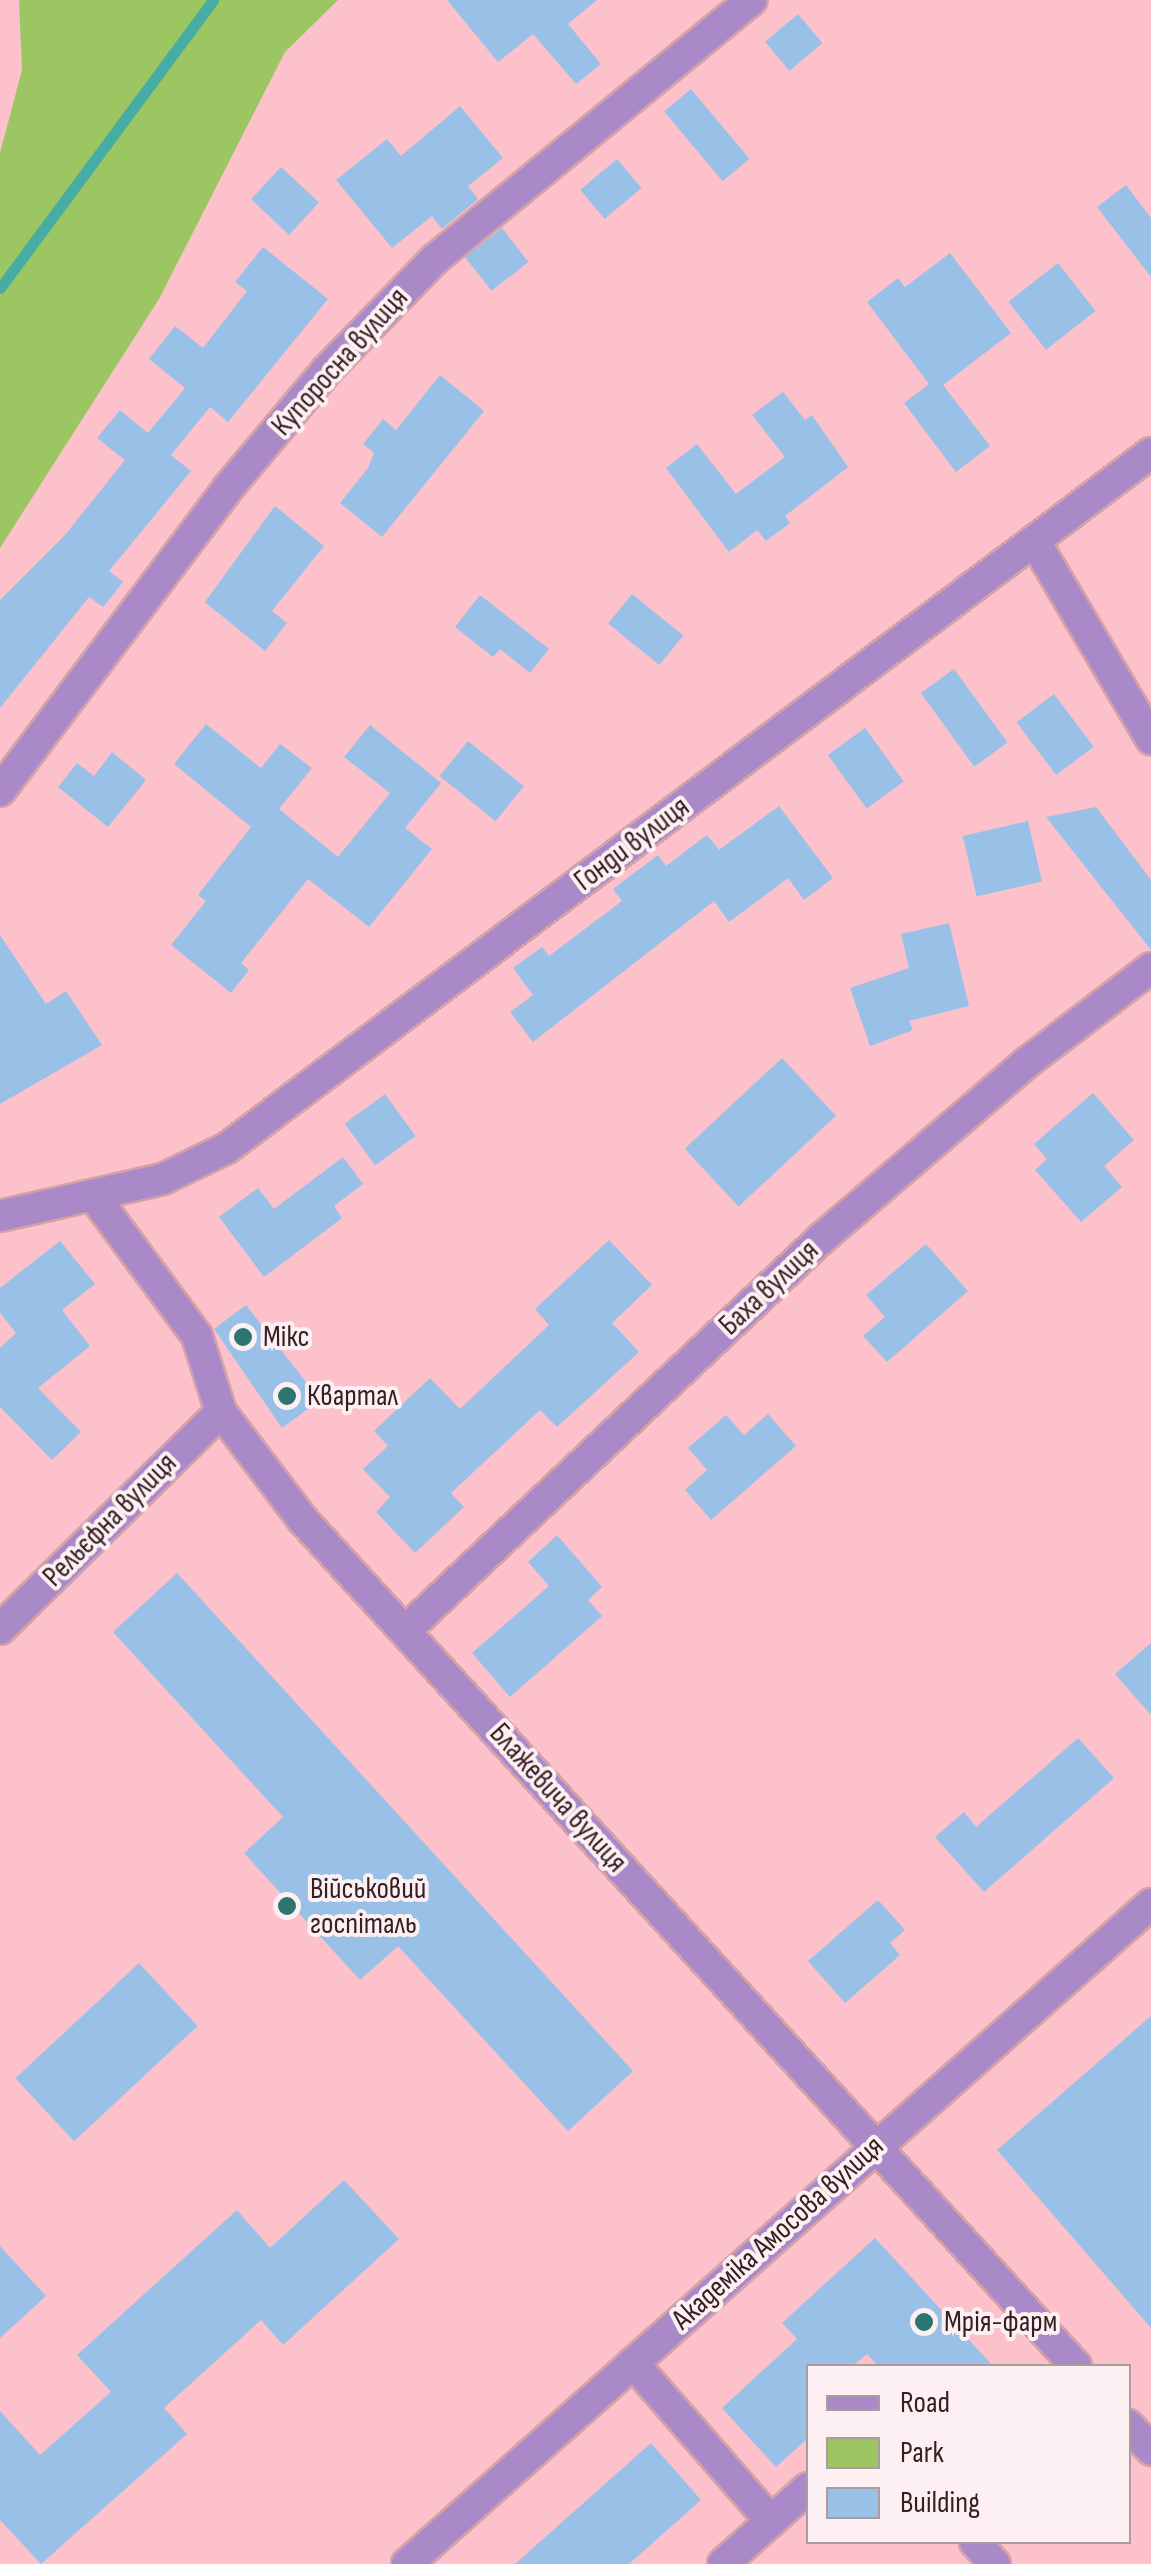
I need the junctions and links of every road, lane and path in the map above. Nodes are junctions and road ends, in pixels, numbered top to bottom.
1 (750, 0) edge
2 (1151, 453) edge
3 (1035, 542) junction
4 (1151, 739) edge
5 (0, 791) edge
6 (1151, 968) edge
7 (93, 1195) junction
8 (0, 1216) edge
9 (221, 1412) junction
10 (0, 1628) edge
11 (405, 1631) junction
12 (1151, 1904) edge
13 (875, 2146) junction
14 (633, 2364) junction
15 (1074, 2364) edge
16 (1131, 2428) edge
17 (1151, 2450) edge
18 (806, 2490) edge
19 (771, 2521) junction
20 (976, 2544) edge
21 (407, 2564) edge
22 (723, 2564) edge
23 (995, 2564) edge

1 - 5 street, Купоросна вулиця
2 - 3 street, Гонди вулиця
3 - 4 street
3 - 7 street, Гонди вулиця
6 - 11 street, Баха вулиця
7 - 8 street
7 - 9 street, Блажевича вулиця
9 - 10 street, Рельєфна вулиця
9 - 11 street, Блажевича вулиця
11 - 13 street, Блажевича вулиця
12 - 13 street, Академіка Амосова вулиця
13 - 14 street, Академіка Амосова вулиця
13 - 15 street, Блажевича вулиця
14 - 19 street
14 - 21 street, Академіка Амосова вулиця
16 - 17 street
18 - 19 street
19 - 22 street
20 - 23 street

